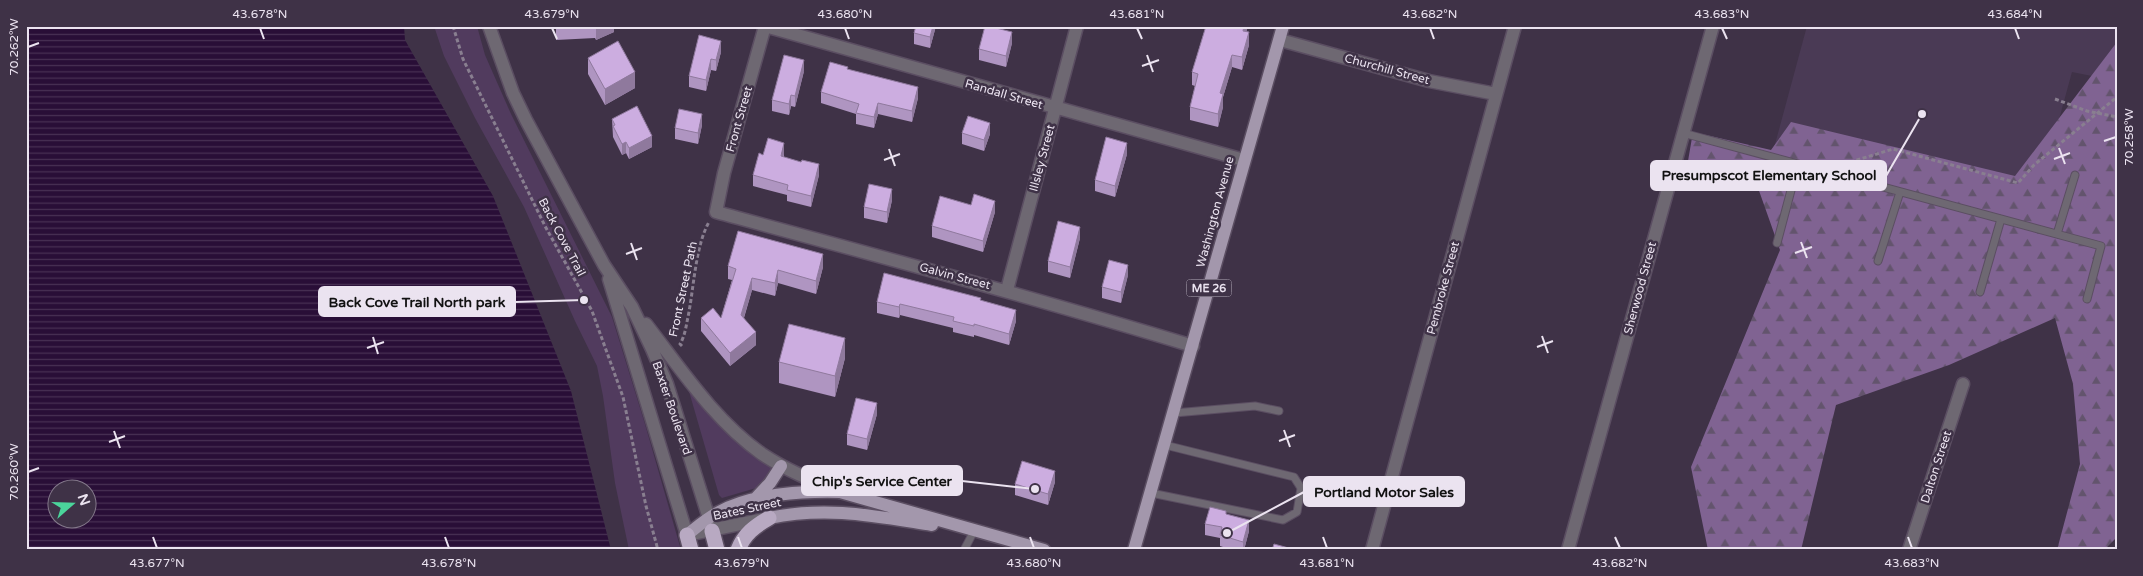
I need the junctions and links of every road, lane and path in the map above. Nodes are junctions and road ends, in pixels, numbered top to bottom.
1 (453, 26) edge
2 (489, 26) edge
3 (765, 26) edge
4 (1077, 26) edge
5 (1283, 26) edge
6 (1515, 26) edge
7 (1713, 26) edge
8 (1280, 40) junction
9 (1496, 94) junction
10 (2117, 97) edge
11 (2055, 99) dead end
12 (1055, 108) junction
13 (2099, 114) junction
14 (2117, 117) edge
15 (1683, 133) junction
16 (1244, 160) junction
17 (1798, 164) junction
18 (1842, 165) dead end
19 (2075, 175) dead end
20 (1900, 192) junction
21 (716, 212) junction
22 (2001, 219) junction
23 (2057, 234) junction
24 (1777, 243) dead end
25 (1878, 261) dead end
26 (604, 265) junction
27 (1007, 290) junction
28 (1980, 292) dead end
29 (2087, 299) dead end
30 (632, 306) junction
31 (1193, 346) junction
32 (686, 351) dead end
33 (1963, 384) dead end
34 (630, 395) dead end
35 (623, 397) junction
36 (1279, 411) dead end
37 (1174, 413) junction
38 (1164, 445) junction
39 (781, 466) junction
40 (840, 492) junction
41 (1150, 494) junction
42 (754, 500) junction
43 (769, 518) junction
44 (710, 524) junction
45 (974, 531) junction
46 (687, 535) junction
47 (1010, 545) edge
48 (658, 550) edge
49 (692, 550) edge
50 (718, 550) edge
51 (738, 550) edge
52 (964, 550) edge
53 (1044, 550) edge
54 (1134, 550) edge
55 (1372, 550) edge
56 (1568, 550) edge
57 (1909, 550) edge

1 - 35 path, Back Cove Trail
2 - 26 street, Baxter Boulevard
3 - 12 street, Randall Street
3 - 21 street, Front Street
4 - 12 street, Illsley Street
5 - 8 main road, Washington Avenue / ME 26
6 - 9 street, Pembroke Street
7 - 15 street, Sherwood Street
8 - 9 street, Churchill Street
8 - 16 main road, Washington Avenue / ME 26
9 - 55 street, Pembroke Street
10 - 13 path
11 - 13 path
12 - 16 street, Randall Street
12 - 27 street, Illsley Street
13 - 14 path
13 - 18 path
15 - 17 lane
15 - 56 street, Sherwood Street
16 - 31 main road, Washington Avenue / ME 26
17 - 20 lane
17 - 24 lane
19 - 23 lane
20 - 22 lane
20 - 25 lane
21 - 27 street, Galvin Street
21 - 32 path, Front Street Path
22 - 23 lane
22 - 28 lane
23 - 29 lane
26 - 30 street, Baxter Boulevard
26 - 46 street, Baxter Boulevard
27 - 31 street, Galvin Street
30 - 39 street, Bates Street
30 - 44 street, Baxter Boulevard
31 - 37 main road, Washington Avenue / ME 26
33 - 57 street, Dalton Street
34 - 35 path
35 - 48 path, Back Cove Trail
36 - 37 lane
37 - 38 main road, Washington Avenue / ME 26
38 - 41 main road, Washington Avenue / ME 26
38 - 41 lane
39 - 40 street, Bates Street
39 - 42 main road
40 - 42 main road, Bates Street
40 - 45 main road, Bates Street
41 - 54 main road, Washington Avenue / ME 26
42 - 44 main road, Bates Street
43 - 44 street, Bates Street
43 - 45 main road, Bates Street
43 - 51 highway
44 - 46 street, Bates Street
44 - 50 highway
45 - 47 main road, Bates Street
45 - 52 lane
46 - 49 highway
47 - 53 main road, Bates Street

